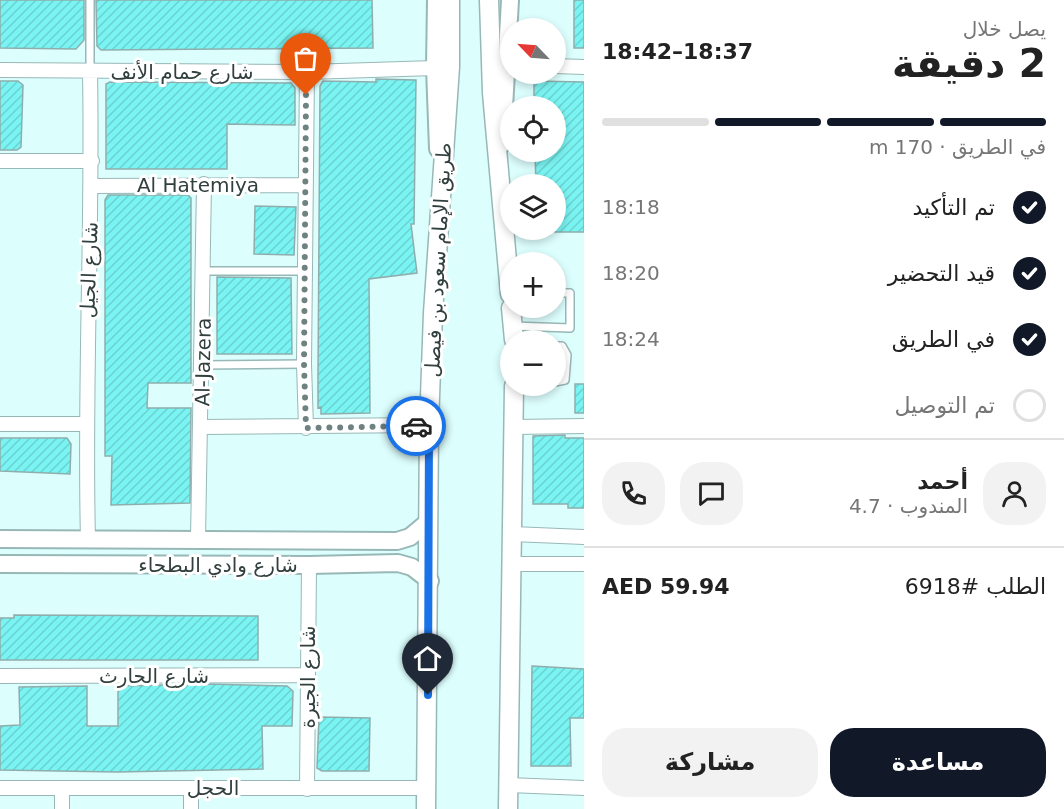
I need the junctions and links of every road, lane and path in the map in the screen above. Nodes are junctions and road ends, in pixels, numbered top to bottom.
1 (90, 0) edge
2 (436, 0) edge
3 (452, 0) edge
4 (487, 0) edge
5 (510, 0) edge
6 (509, 18) edge
7 (566, 66) edge
8 (584, 67) edge
9 (435, 68) junction
10 (0, 70) edge
11 (90, 72) junction
12 (307, 72) junction
13 (507, 84) edge
14 (0, 161) edge
15 (92, 161) junction
16 (500, 172) junction
17 (204, 184) junction
18 (305, 185) junction
19 (92, 186) junction
20 (441, 196) junction
21 (505, 252) edge
22 (204, 271) junction
23 (306, 271) junction
24 (566, 293) edge
25 (548, 330) edge
26 (304, 364) junction
27 (203, 365) junction
28 (514, 396) edge
29 (0, 424) edge
30 (85, 424) junction
31 (429, 425) junction
32 (513, 426) junction
33 (584, 426) edge
34 (201, 427) junction
35 (306, 428) junction
36 (428, 522) junction
37 (512, 534) junction
38 (584, 537) edge
39 (0, 539) edge
40 (88, 540) junction
41 (198, 540) junction
42 (0, 564) edge
43 (512, 564) junction
44 (584, 564) edge
45 (309, 565) junction
46 (430, 581) junction
47 (308, 675) junction
48 (0, 676) edge
49 (507, 785) junction
50 (0, 788) edge
51 (191, 788) junction
52 (426, 788) junction
53 (584, 788) edge
54 (62, 789) junction
55 (307, 789) junction
56 (62, 809) edge
57 (190, 809) edge
58 (426, 809) edge
59 (508, 809) edge

1 - 11 lane, شارع الجيل
2 - 9 street
3 - 20 main road, طريق الإمام سعود بن فيصل
4 - 16 main road
5 - 6 street
7 - 8 street
9 - 12 street, شارع حمام الأنف
9 - 20 street
10 - 11 street, شارع حمام الأنف
11 - 12 street, شارع حمام الأنف
11 - 15 street, شارع الجيل
12 - 18 street
13 - 16 street
14 - 15 street
15 - 19 street, شارع الجيل
16 - 21 main road
17 - 18 street, Al Hatemiya
17 - 19 street, Al Hatemiya
17 - 22 street, Al-Jazera
18 - 23 street
19 - 30 street, شارع الجيل
20 - 31 main road, طريق الإمام سعود بن فيصل
22 - 23 lane
22 - 27 street, Al-Jazera
23 - 26 street
24 - 25 lane
26 - 27 lane
26 - 35 street
27 - 34 street, Al-Jazera
28 - 32 main road
29 - 30 street
30 - 40 street, شارع الجيل
31 - 35 street
31 - 36 main road, طريق الإمام سعود بن فيصل
32 - 33 street
32 - 37 main road
34 - 35 street
34 - 41 street, Al-Jazera
36 - 41 street, شارع وادي البطحاء
36 - 46 main road, طريق الإمام سعود بن فيصل
37 - 38 street
37 - 43 main road
39 - 40 street, شارع وادي البطحاء
40 - 41 street, شارع وادي البطحاء
42 - 45 street, شارع وادي البطحاء
43 - 44 street
43 - 49 main road
45 - 46 street, شارع وادي البطحاء
45 - 47 street, شارع الجيرة
46 - 52 main road, طريق الإمام سعود بن فيصل
47 - 48 street, شارع الحارث
47 - 55 street, شارع الجيرة
49 - 53 street
49 - 59 main road
50 - 54 street, الحجل
51 - 54 street, الحجل
51 - 55 street, الحجل
51 - 57 street
52 - 55 street, الحجل
52 - 58 main road, طريق الإمام سعود بن فيصل
54 - 56 street

